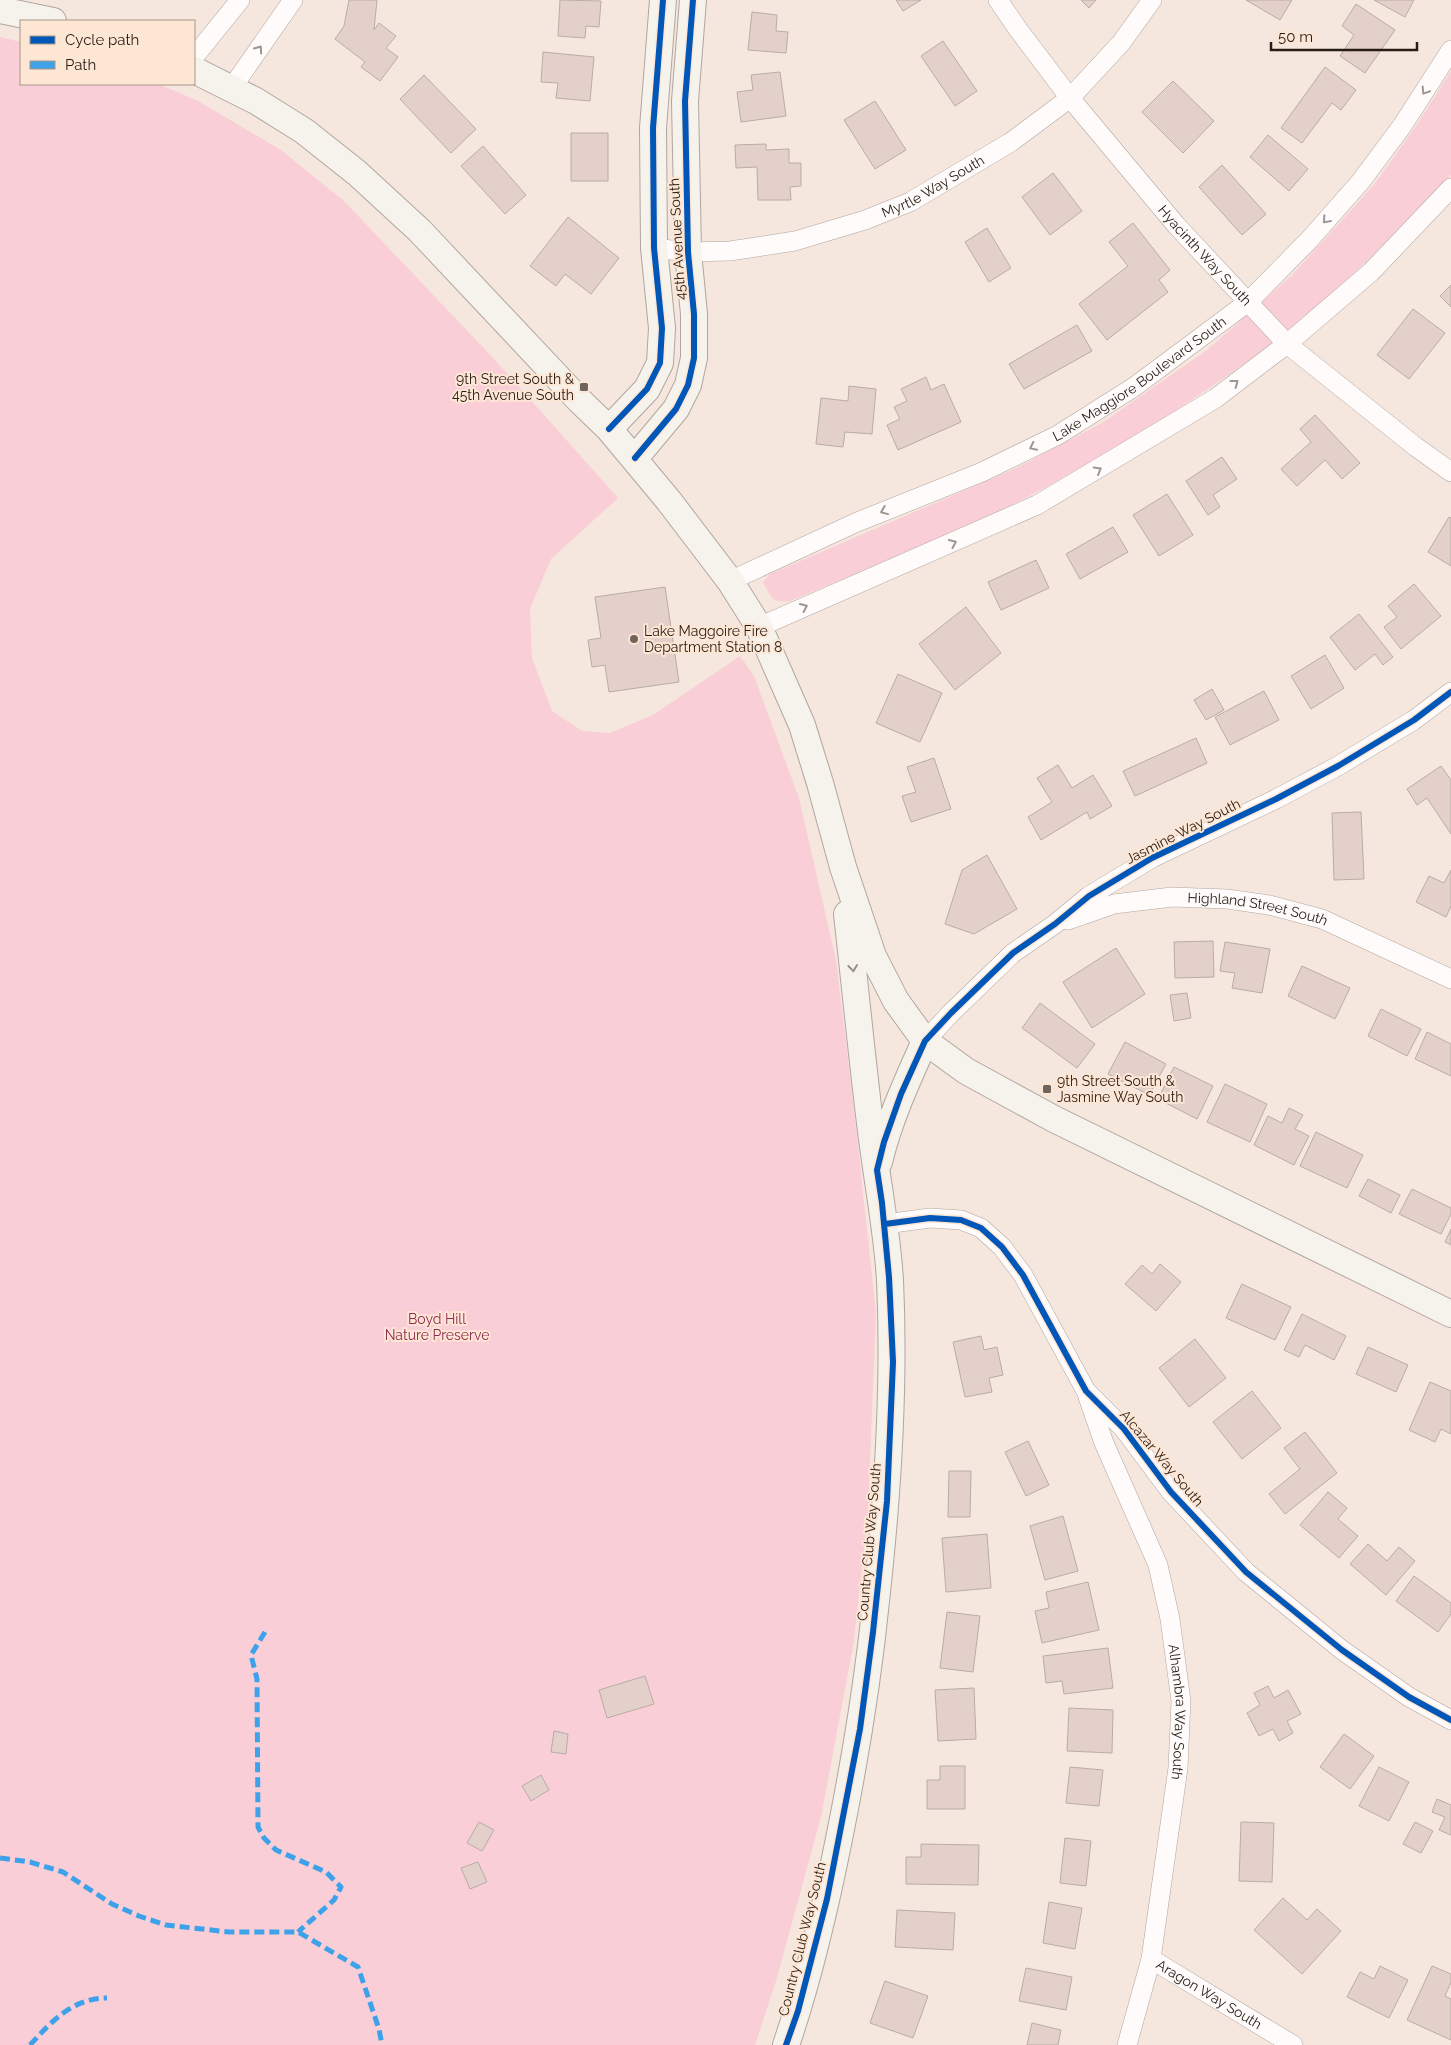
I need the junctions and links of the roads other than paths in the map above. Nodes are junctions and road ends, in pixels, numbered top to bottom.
1 (240, 0) edge
2 (293, 0) edge
3 (663, 0) edge
4 (693, 0) edge
5 (998, 0) edge
6 (1152, 0) edge
7 (0, 10) edge
8 (48, 20) edge
9 (1451, 50) edge
10 (195, 57) edge
11 (195, 71) edge
12 (231, 89) junction
13 (1070, 98) junction
14 (1451, 188) edge
15 (654, 248) junction
16 (688, 252) junction
17 (1248, 302) junction
18 (1287, 344) junction
19 (609, 429) junction
20 (635, 458) junction
21 (1451, 472) edge
22 (730, 581) junction
23 (759, 627) junction
24 (1451, 692) edge
25 (843, 867) junction
26 (1055, 924) junction
27 (1451, 980) edge
28 (925, 1041) junction
29 (877, 1170) junction
30 (885, 1224) junction
31 (1451, 1314) edge
32 (1086, 1391) junction
33 (1451, 1720) edge
34 (1151, 1959) junction
35 (786, 2045) edge
36 (1127, 2045) edge
37 (1293, 2045) edge

1 - 10 street
12 -> 2 street
3 - 15 main road, 45th Avenue South
4 - 16 main road, 45th Avenue South
5 - 13 street, Hyacinth Way South
6 - 13 street, Myrtle Way South
7 - 8 main road
9 -> 17 street, Lake Maggiore Boulevard South
11 - 12 main road
12 - 19 main road
13 - 16 street, Myrtle Way South
13 - 17 street, Hyacinth Way South
14 - 18 street
15 - 16 street, Myrtle Way South
15 - 19 main road, 45th Avenue South
16 - 20 main road, 45th Avenue South
17 - 18 street, Hyacinth Way South
17 -> 22 street, Lake Maggiore Boulevard South
18 - 21 street, Hyacinth Way South
23 -> 18 street
19 - 20 main road
20 - 22 main road
22 - 23 main road
23 - 25 main road
24 - 26 street, Jasmine Way South
25 - 28 main road
25 -> 29 main road
26 - 27 street, Highland Street South
26 - 28 street, Jasmine Way South
28 - 29 main road, Country Club Way South
28 - 31 main road
29 - 30 main road, Country Club Way South
30 - 32 street, Alcazar Way South
30 - 35 main road, Country Club Way South
32 - 33 street, Alcazar Way South
32 - 34 street, Alhambra Way South
34 - 36 street, Alhambra Way South
34 - 37 street, Aragon Way South

